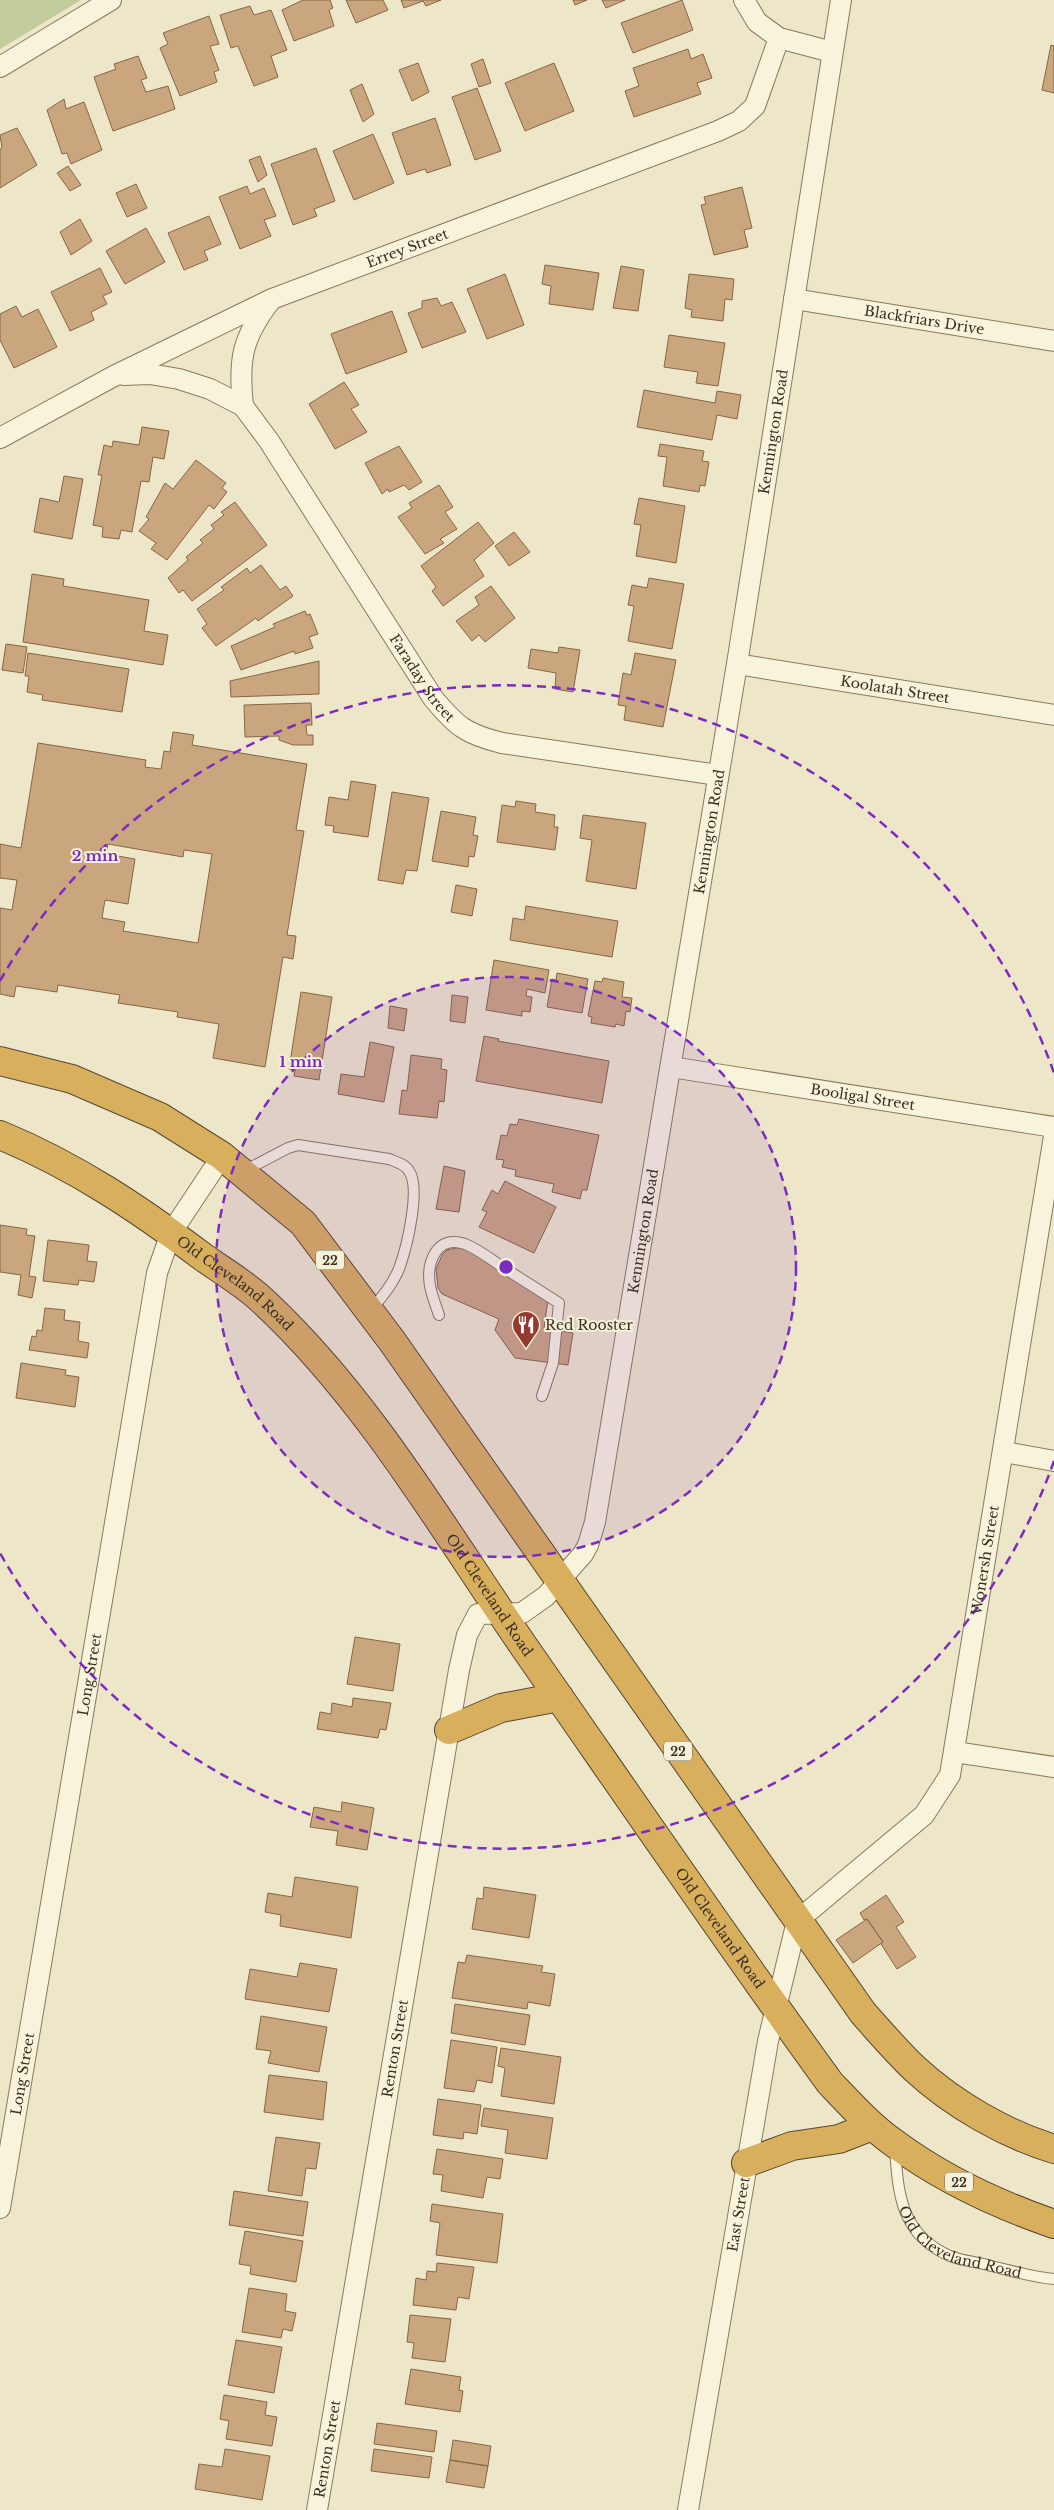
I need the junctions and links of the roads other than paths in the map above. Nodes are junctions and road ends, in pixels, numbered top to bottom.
1 (112, 0) edge
2 (744, 0) edge
3 (841, 0) edge
4 (779, 38) junction
5 (832, 52) junction
6 (0, 67) edge
7 (272, 299) junction
8 (794, 299) junction
9 (1054, 341) edge
10 (114, 376) junction
11 (243, 406) junction
12 (0, 438) edge
13 (737, 664) junction
14 (1054, 715) edge
15 (718, 775) junction
16 (0, 1061) edge
17 (671, 1067) junction
18 (1054, 1128) edge
19 (0, 1135) edge
20 (1054, 1136) edge
21 (222, 1156) junction
22 (243, 1172) junction
23 (171, 1233) junction
24 (370, 1311) junction
25 (439, 1315) dead end
26 (542, 1396) dead end
27 (1004, 1452) junction
28 (1054, 1461) edge
29 (559, 1581) junction
30 (501, 1613) junction
31 (559, 1697) junction
32 (449, 1730) junction
33 (955, 1752) junction
34 (1054, 1767) edge
35 (797, 1921) junction
36 (776, 2008) junction
37 (872, 2126) junction
38 (894, 2144) junction
39 (1054, 2149) edge
40 (746, 2163) junction
41 (0, 2208) edge
42 (1054, 2224) edge
43 (1054, 2279) edge
44 (317, 2510) edge
45 (688, 2510) edge

1 - 6 street
2 - 4 street
3 - 5 street, Kennington Road
4 - 5 street
4 - 7 street, Errey Street
5 - 8 street, Kennington Road
7 - 10 street, Errey Street
7 - 11 street
8 - 9 street, Blackfriars Drive
8 - 13 street, Kennington Road
10 - 11 street, Faraday Street
10 - 12 street, Errey Street
11 - 15 street, Faraday Street
13 - 14 street, Koolatah Street
13 - 15 street, Kennington Road
15 - 17 street, Kennington Road
16 - 21 highway, 22
17 - 18 street, Booligal Street
17 - 29 street, Kennington Road
19 - 23 highway, Old Cleveland Road / 22
20 - 27 street, Wonersh Street
21 - 22 highway, 22
21 - 23 street, Long Street
22 - 24 highway, 22
22 - 24 lane
23 - 30 highway, Old Cleveland Road / 22
23 - 41 street, Long Street
24 - 29 highway, 22
25 - 26 lane
27 - 28 street
27 - 33 street, Wonersh Street
29 - 30 street, Kennington Road
29 - 35 highway, 22
30 - 31 highway, Old Cleveland Road / 22
30 - 32 street, Renton Street
31 - 32 highway
31 - 36 highway, Old Cleveland Road / 22
32 - 44 street, Renton Street
33 - 34 street
33 - 35 street, Wonersh Street
35 - 36 street, East Street
35 - 39 highway, 22
36 - 37 highway, Old Cleveland Road / 22
36 - 40 street, East Street
37 - 38 highway, Old Cleveland Road / 22
37 - 40 highway
38 - 42 highway, Old Cleveland Road / 22
38 - 43 lane, Old Cleveland Road
40 - 45 street, East Street

